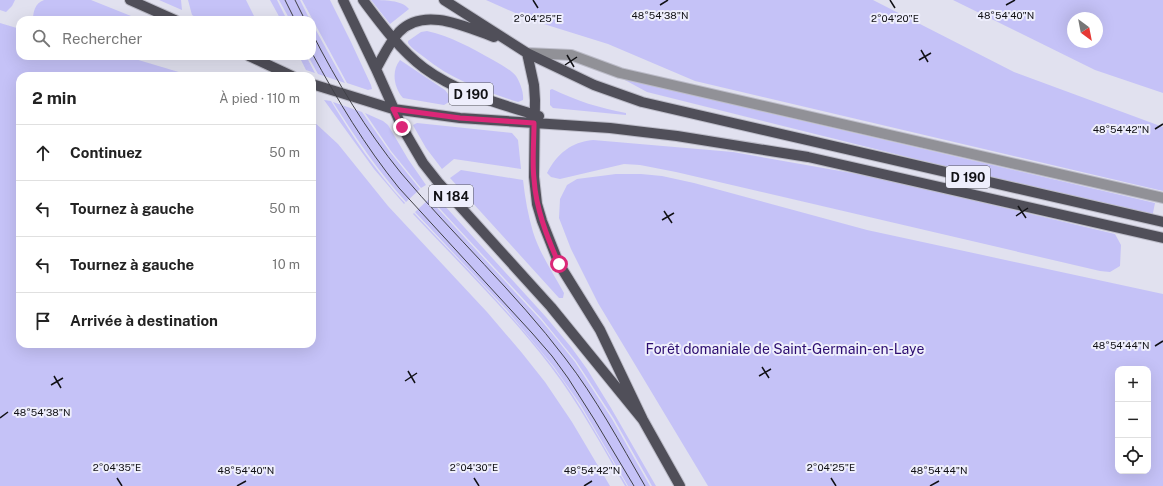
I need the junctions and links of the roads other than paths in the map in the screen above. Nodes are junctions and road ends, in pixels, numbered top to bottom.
1 (130, 0) edge
2 (343, 0) edge
3 (363, 0) edge
4 (444, 0) edge
5 (166, 16) edge
6 (393, 39) junction
7 (511, 43) junction
8 (527, 53) junction
9 (258, 60) edge
10 (376, 69) junction
11 (283, 72) edge
12 (316, 85) edge
13 (393, 109) junction
14 (534, 119) junction
15 (1163, 198) edge
16 (1163, 222) edge
17 (1163, 238) edge
18 (643, 420) junction
19 (680, 486) edge

1 - 5 main road
2 - 10 main road, N 184
3 - 6 main road, D 190
4 - 7 main road
6 - 7 main road
6 - 10 main road
6 - 14 main road, D 190
7 - 8 main road
8 - 14 main road, N 184
8 - 15 lane
8 - 16 main road, D 190
9 - 11 main road
10 - 13 main road, N 184
12 - 13 main road, D 190
13 - 14 main road, D 190
13 - 18 main road, N 184
14 - 17 main road, D 190
14 - 18 main road, N 184
18 - 19 main road, N 184

